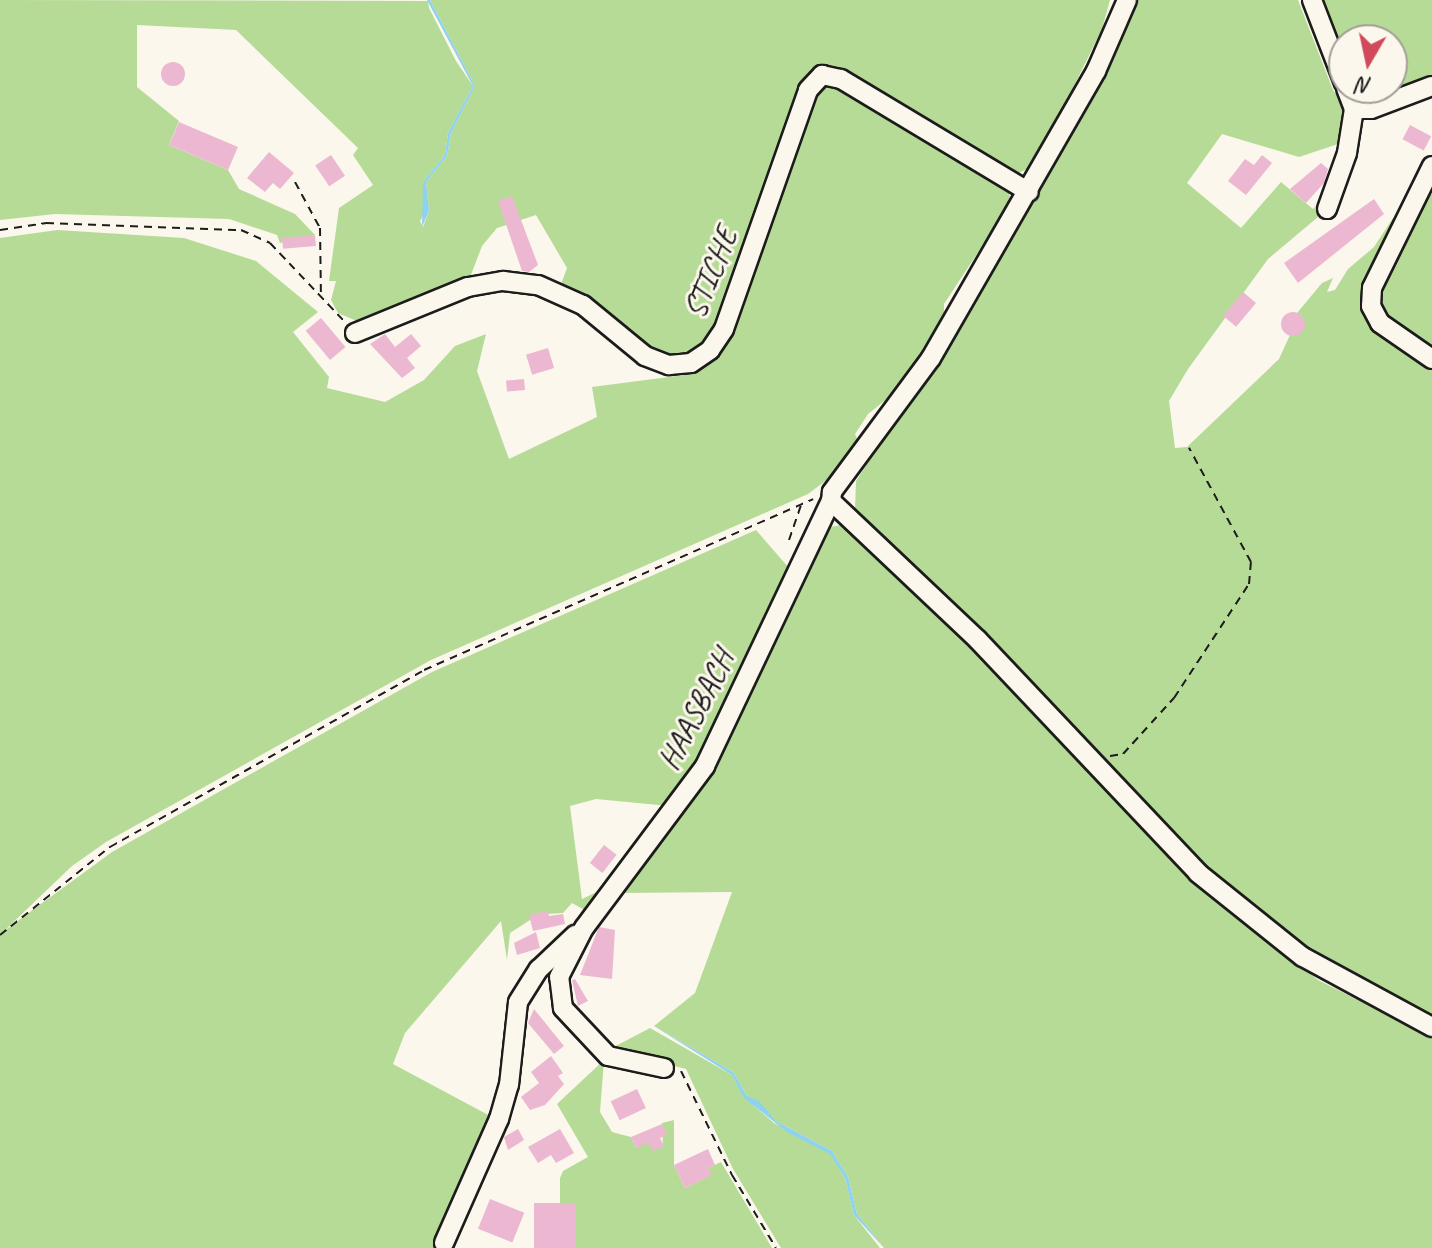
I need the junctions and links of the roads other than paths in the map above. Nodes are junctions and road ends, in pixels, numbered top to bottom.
1 (1127, 0) edge
2 (1312, 0) edge
3 (1328, 42) edge
4 (1432, 86) edge
5 (1352, 104) edge
6 (1354, 109) junction
7 (1432, 166) edge
8 (1029, 192) junction
9 (1327, 209) dead end
10 (355, 333) road end
11 (1432, 359) edge
12 (832, 497) junction
13 (584, 928) junction
14 (1432, 1027) edge
15 (664, 1068) road end
16 (444, 1243) dead end

1 - 8 street, HAASBACH
2 - 3 street
4 - 6 street
5 - 6 street
6 - 9 street
7 - 11 street
8 - 10 street, STICHE
8 - 12 street, HAASBACH
12 - 13 street, HAASBACH
12 - 14 street
13 - 15 street, HAASBACH
13 - 16 street, HAASBACH

